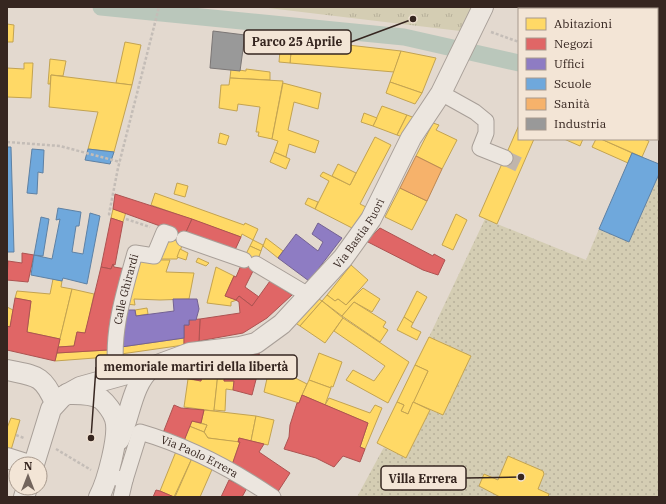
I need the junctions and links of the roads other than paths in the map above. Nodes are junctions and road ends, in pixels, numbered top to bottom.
1 (483, 7) edge
2 (441, 93) junction
3 (504, 158) tunnel mouth
4 (310, 296) junction
5 (152, 367) junction
6 (7, 370) edge
7 (118, 377) junction
8 (61, 398) junction
9 (115, 419) junction
10 (114, 450) junction
11 (36, 456) edge
12 (110, 487) edge
13 (267, 493) edge

1 - 2 street, Via Bastia Fuori
2 - 3 street
2 - 4 street, Via Bastia Fuori
4 - 5 street, Via Bastia Fuori
4 - 7 street, Calle Ghirardi
5 - 7 street, Via Bastia Fuori
5 - 10 street
6 - 8 street
7 - 8 street, Via Bastia Fuori
7 - 9 street
8 - 9 street
8 - 11 street
9 - 10 street
10 - 12 street
12 - 13 street, Via Paolo Errera

